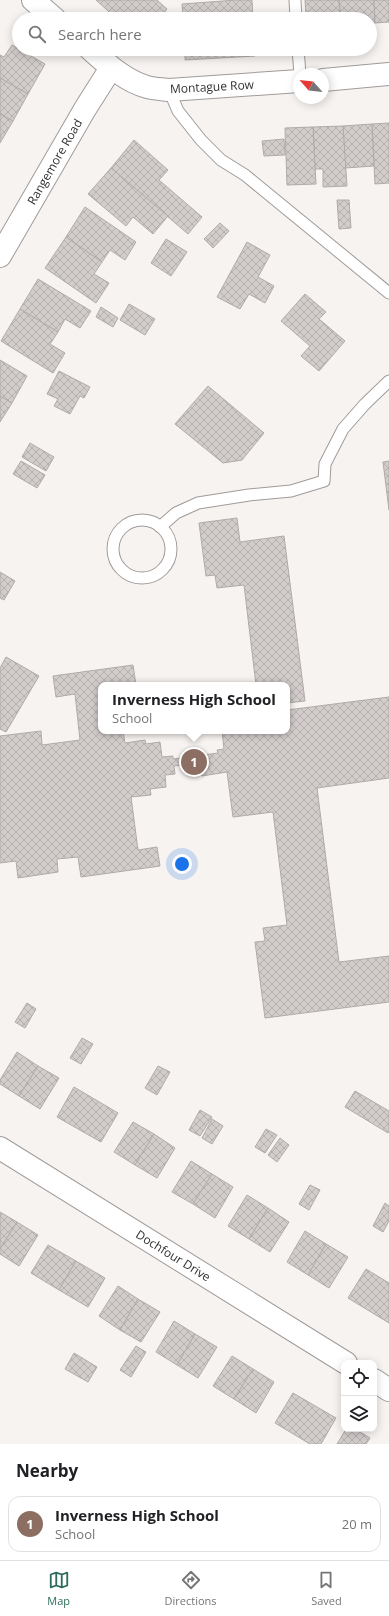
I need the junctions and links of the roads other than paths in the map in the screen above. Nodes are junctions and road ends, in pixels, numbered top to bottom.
1 (33, 0) edge
2 (295, 0) edge
3 (47, 12) edge
4 (296, 12) edge
5 (98, 56) edge
6 (299, 56) edge
7 (111, 68) junction
8 (300, 68) edge
9 (389, 74) edge
10 (329, 79) edge
11 (293, 81) edge
12 (169, 90) junction
13 (0, 256) edge
14 (389, 293) edge
15 (389, 381) edge
16 (160, 527) junction
17 (0, 1148) edge
18 (341, 1360) edge
19 (377, 1382) edge
20 (389, 1390) edge

1 - 3 street
2 - 4 lane
5 - 7 street, Montague Row
6 - 8 lane
7 - 12 street, Montague Row
7 - 13 street, Rangemore Road
9 - 10 street
11 - 12 street, Montague Row
12 - 14 lane
15 - 16 lane
16 - 16 lane
17 - 18 street, Dochfour Drive
19 - 20 street

